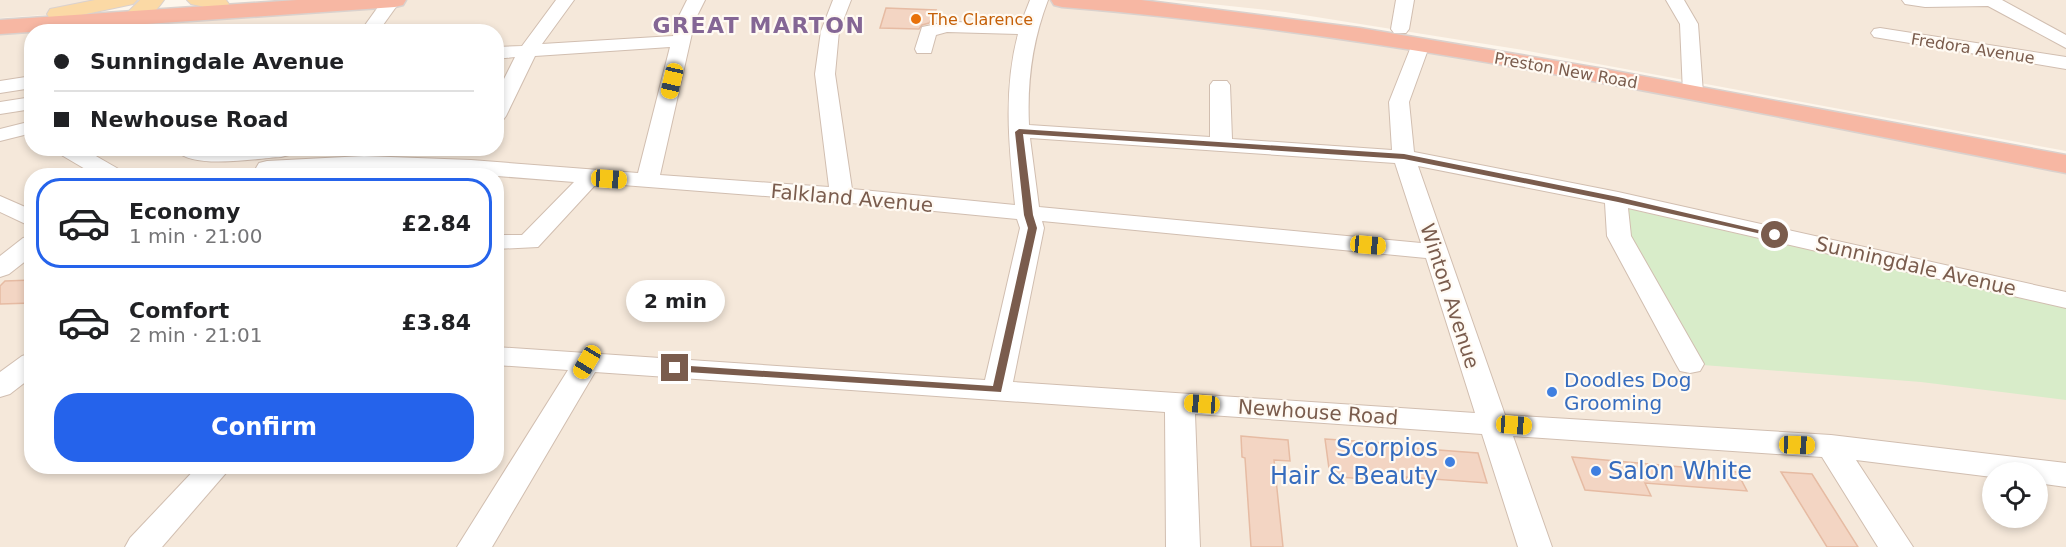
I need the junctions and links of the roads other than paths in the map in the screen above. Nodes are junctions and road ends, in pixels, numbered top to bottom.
1 (268, 0) edge
2 (393, 0) edge
3 (565, 0) edge
4 (696, 0) edge
5 (842, 0) edge
6 (1039, 0) edge
7 (1062, 0) edge
8 (1173, 0) edge
9 (1405, 0) edge
10 (1675, 0) edge
11 (1911, 0) edge
12 (1990, 0) edge
13 (208, 2) edge
14 (139, 7) edge
15 (0, 18) edge
16 (375, 24) edge
17 (0, 27) edge
18 (1027, 29) junction
19 (1400, 29) junction
20 (1880, 33) dead end
21 (681, 41) junction
22 (2066, 42) edge
23 (1421, 44) junction
24 (924, 49) dead end
25 (528, 51) junction
26 (504, 52) edge
27 (2065, 65) edge
28 (24, 83) edge
29 (1220, 85) dead end
30 (0, 87) edge
31 (1693, 87) junction
32 (504, 100) edge
33 (24, 104) edge
34 (0, 108) edge
35 (24, 130) edge
36 (1019, 132) junction
37 (0, 135) edge
38 (1221, 146) junction
39 (2066, 151) edge
40 (80, 156) edge
41 (276, 156) edge
42 (388, 156) edge
43 (1404, 157) junction
44 (476, 158) edge
45 (2066, 164) edge
46 (100, 168) edge
47 (266, 168) edge
48 (298, 168) edge
49 (590, 178) junction
50 (647, 182) junction
51 (841, 195) junction
52 (1618, 200) junction
53 (0, 203) edge
54 (24, 214) edge
55 (1028, 215) junction
56 (504, 242) edge
57 (24, 250) edge
58 (1436, 252) junction
59 (0, 269) edge
60 (2066, 300) edge
61 (504, 357) edge
62 (587, 362) junction
63 (1690, 364) dead end
64 (24, 368) edge
65 (0, 387) edge
66 (997, 390) junction
67 (1180, 402) junction
68 (1492, 424) junction
69 (1831, 446) junction
70 (210, 474) edge
71 (2066, 475) edge
72 (142, 547) edge
73 (474, 547) edge
74 (1183, 547) edge
75 (1535, 547) edge
76 (1896, 547) edge

1 - 13 highway
2 - 14 highway
2 - 16 street
3 - 25 street
4 - 21 street
5 - 51 street
6 - 18 street
7 - 23 highway, Preston New Road
8 - 19 highway, Preston New Road
9 - 19 street
10 - 31 street
11 - 12 street
12 - 22 street, Fredora Avenue
13 - 14 highway
14 - 15 highway
14 - 17 highway
18 - 24 street
18 - 36 street
19 - 31 highway, Preston New Road
20 - 27 street, Fredora Avenue
21 - 25 street
21 - 50 street
23 - 31 highway, Preston New Road
23 - 43 street, Winton Avenue
25 - 26 street
25 - 32 street
28 - 30 street
29 - 38 street
31 - 39 highway, Preston New Road
31 - 45 highway, Preston New Road
33 - 34 street
35 - 37 street
36 - 38 street, Sunningdale Avenue
36 - 55 street
38 - 43 street, Sunningdale Avenue
40 - 46 street
41 - 47 street
42 - 44 street, Falkland Avenue
42 - 48 street, Falkland Avenue
43 - 52 street, Sunningdale Avenue
43 - 58 street, Winton Avenue
44 - 49 street, Falkland Avenue
49 - 50 street, Falkland Avenue
49 - 56 street
50 - 51 street, Falkland Avenue
51 - 55 street, Falkland Avenue
52 - 60 street, Sunningdale Avenue
52 - 63 street
53 - 54 street
55 - 58 street, Falkland Avenue
55 - 66 street
57 - 59 street
58 - 68 street, Winton Avenue
61 - 62 street, Newhouse Road
62 - 66 street, Newhouse Road
62 - 73 street
64 - 65 street
66 - 67 street, Newhouse Road
67 - 68 street, Newhouse Road
67 - 74 street
68 - 69 street, Newhouse Road
68 - 75 street, Winton Avenue
69 - 71 street, Newhouse Road
69 - 76 street
70 - 72 street

